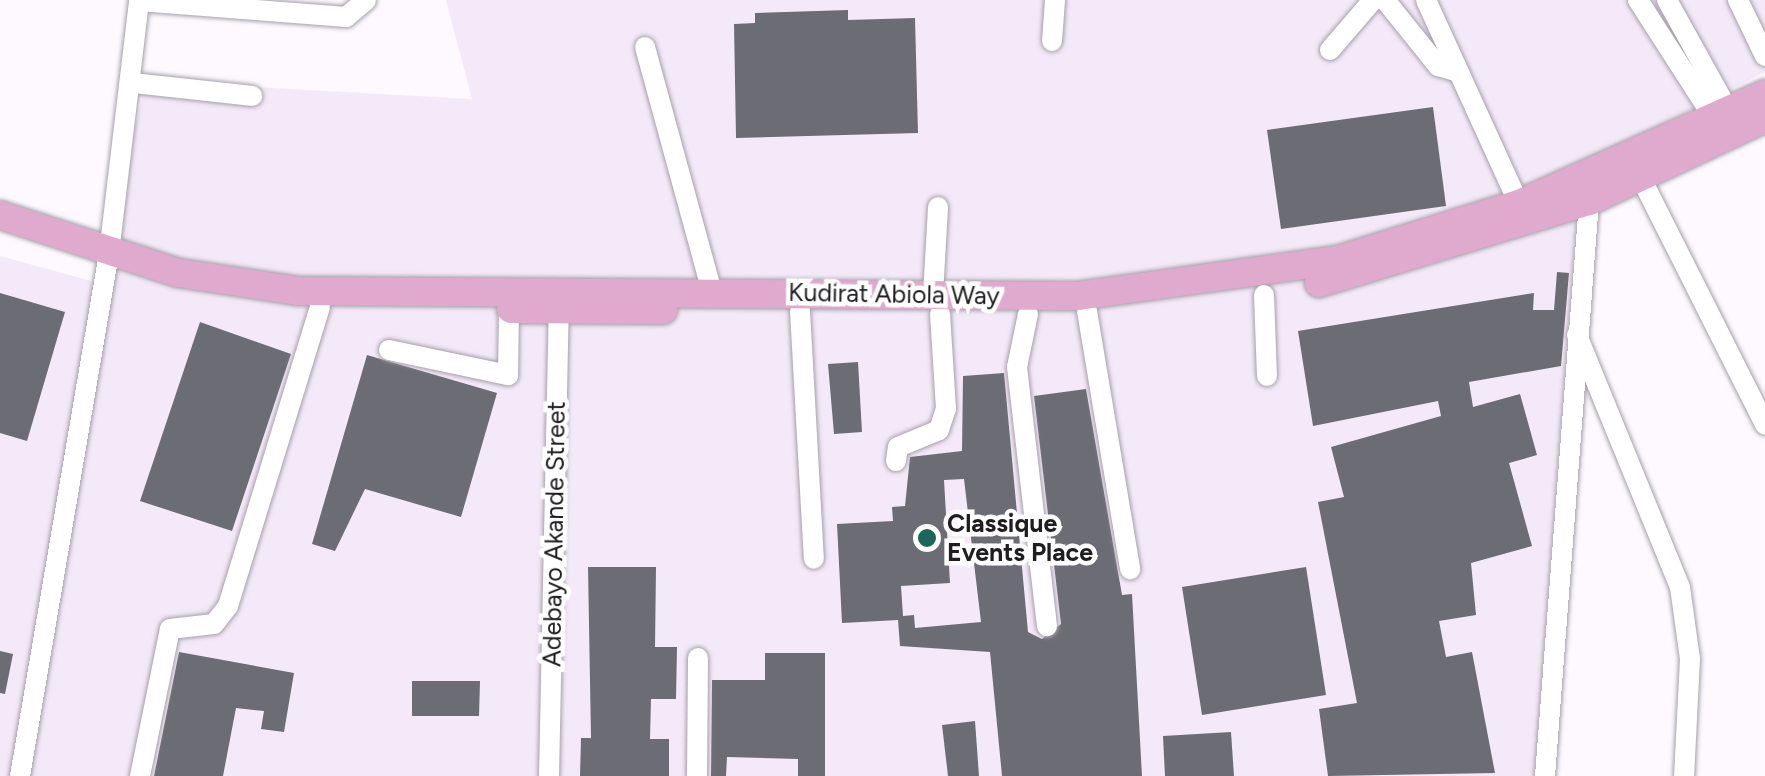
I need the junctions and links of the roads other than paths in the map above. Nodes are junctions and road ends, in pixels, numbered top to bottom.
1 (366, 0) edge
2 (1055, 0) edge
3 (1373, 0) edge
4 (1385, 0) edge
5 (1426, 0) edge
6 (1638, 0) edge
7 (1666, 0) edge
8 (1738, 0) edge
9 (139, 1) edge
10 (1052, 41) dead end
11 (645, 47) dead end
12 (1330, 50) dead end
13 (1765, 56) edge
14 (1458, 72) junction
15 (133, 83) junction
16 (1765, 94) edge
17 (252, 96) dead end
18 (1722, 116) junction
19 (1765, 119) edge
20 (1642, 178) junction
21 (1588, 201) junction
22 (1519, 204) junction
23 (938, 207) dead end
24 (0, 214) edge
25 (0, 234) edge
26 (106, 261) junction
27 (712, 292) junction
28 (1264, 295) junction
29 (558, 302) junction
30 (936, 304) junction
31 (320, 307) junction
32 (510, 309) junction
33 (800, 311) junction
34 (1087, 312) junction
35 (1028, 314) junction
36 (1576, 332) junction
37 (389, 350) dead end
38 (1267, 376) dead end
39 (1765, 425) edge
40 (896, 460) dead end
41 (814, 559) dead end
42 (1130, 569) dead end
43 (1047, 626) dead end
44 (698, 658) dead end
45 (20, 776) edge
46 (140, 776) edge
47 (549, 776) edge
48 (697, 776) edge
49 (1545, 776) edge
50 (1684, 776) edge

1 - 9 street
2 - 10 street
3 - 12 street
4 - 14 street
5 - 14 street
6 - 18 street
7 - 18 street
8 - 13 street
9 - 15 street
11 - 27 street
14 - 22 street
15 - 17 street
15 - 26 street
16 - 18 main road, Kudirat Abiola Way
18 - 22 main road, Kudirat Abiola Way
19 - 20 main road, Kudirat Abiola Way
20 - 21 main road, Kudirat Abiola Way
20 - 39 street
21 - 28 main road, Kudirat Abiola Way
21 - 36 street
22 - 30 main road, Kudirat Abiola Way
23 - 30 street
24 - 26 main road, Kudirat Abiola Way
25 - 26 main road, Kudirat Abiola Way
26 - 29 main road, Kudirat Abiola Way
26 - 31 main road, Kudirat Abiola Way
26 - 45 street
27 - 29 main road, Kudirat Abiola Way
27 - 30 main road, Kudirat Abiola Way
28 - 34 main road, Kudirat Abiola Way
28 - 38 street
29 - 32 main road, Kudirat Abiola Way
29 - 33 main road, Kudirat Abiola Way
29 - 47 street, Adebayo Akande Street
30 - 33 main road, Kudirat Abiola Way
30 - 35 main road, Kudirat Abiola Way
30 - 40 street
31 - 32 main road, Kudirat Abiola Way
31 - 46 street
32 - 37 street
33 - 41 street
34 - 35 main road, Kudirat Abiola Way
34 - 42 street
35 - 43 street
36 - 49 street
36 - 50 street
44 - 48 street

